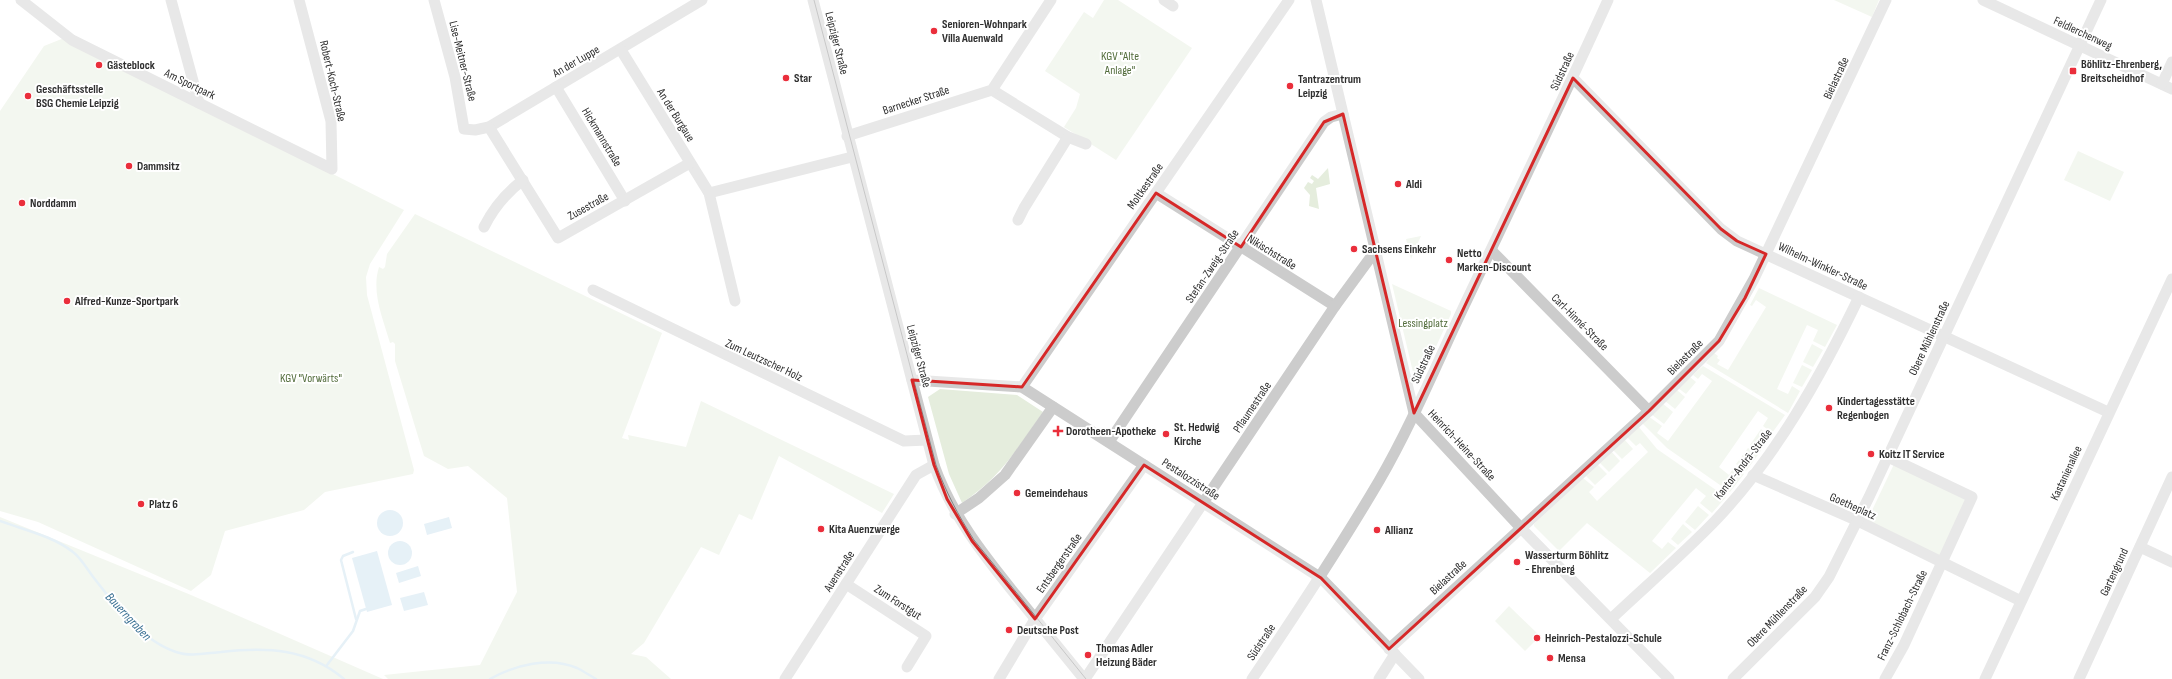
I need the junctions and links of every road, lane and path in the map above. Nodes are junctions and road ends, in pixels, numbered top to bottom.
1 (21, 0) edge
2 (172, 0) edge
3 (299, 0) edge
4 (434, 0) edge
5 (813, 0) edge
6 (1050, 0) edge
7 (1289, 0) edge
8 (1316, 0) edge
9 (1608, 0) edge
10 (1886, 0) edge
11 (1983, 0) edge
12 (2101, 0) edge
13 (699, 1) edge
14 (1996, 3) edge
15 (2080, 46) junction
16 (621, 50) junction
17 (2172, 62) edge
18 (1573, 78) junction
19 (556, 87) junction
20 (2167, 87) edge
21 (992, 90) junction
22 (199, 103) junction
23 (1343, 114) junction
24 (490, 127) junction
25 (464, 129) joint
26 (847, 136) junction
27 (1068, 137) junction
28 (1086, 144) dead end
29 (852, 158) junction
30 (690, 163) junction
31 (332, 170) joint
32 (523, 180) junction
33 (709, 193) junction
34 (1156, 193) junction
35 (625, 201) junction
36 (1018, 220) dead end
37 (484, 227) dead end
38 (1241, 247) junction
39 (1376, 250) junction
40 (1492, 251) junction
41 (1766, 254) junction
42 (2172, 279) edge
43 (593, 290) dead end
44 (1860, 297) junction
45 (735, 301) dead end
46 (1335, 306) junction
47 (1944, 337) junction
48 (912, 380) junction
49 (1022, 387) junction
50 (1053, 407) junction
51 (1649, 411) junction
52 (2108, 412) junction
53 (1414, 413) junction
54 (928, 440) junction
55 (1109, 442) junction
56 (1888, 457) junction
57 (1144, 464) junction
58 (934, 465) junction
59 (1753, 475) junction
60 (2172, 477) edge
61 (1204, 502) junction
62 (955, 514) junction
63 (1858, 521) junction
64 (1520, 528) junction
65 (2140, 547) junction
66 (1942, 562) junction
67 (2172, 562) edge
68 (1321, 578) junction
69 (846, 584) junction
70 (2021, 601) junction
71 (1035, 619) junction
72 (1611, 619) junction
73 (1392, 651) junction
74 (907, 667) dead end
75 (785, 679) edge
76 (999, 679) edge
77 (1084, 679) edge
78 (1252, 679) edge
79 (1379, 679) edge
80 (1419, 679) edge
81 (1669, 679) edge
82 (1733, 679) edge
83 (1885, 679) edge
84 (1984, 679) edge
85 (2079, 679) edge

1 - 22 street, Am Sportpark
2 - 22 street
3 - 31 street, Robert-Koch-Straße
4 - 25 street, Lise-Meitner-Straße
5 - 26 street, Leipziger Straße
6 - 21 street
7 - 34 street, Moltkestraße
8 - 23 street, Heinrich-Heine-Straße
9 - 18 street, Südstraße
10 - 41 street, Bielastraße
11 - 14 street, Feldlerchenweg
12 - 15 street, Obere Mühlenstraße
13 - 16 street, An der Luppe
14 - 15 street, Feldlerchenweg
15 - 20 street, Feldlerchenweg
15 - 47 street, Obere Mühlenstraße
16 - 19 street, An der Luppe
16 - 30 street, An der Burgaue
17 - 20 street
18 - 40 street, Südstraße
18 - 41 street, Wilhelm-Winkler-Straße
19 - 24 street, An der Luppe
19 - 35 street, Hickmannstraße
21 - 26 street, Barnecker Straße
21 - 27 street
22 - 31 street, Am Sportpark
23 - 38 street, Stefan-Zweig-Straße
23 - 39 street, Heinrich-Heine-Straße
24 - 25 street, An der Luppe
24 - 32 street, Zusestraße
26 - 29 street, Leipziger Straße
27 - 28 street
27 - 36 street
29 - 33 street
29 - 48 street, Leipziger Straße
30 - 33 street, An der Burgaue
30 - 35 street, Zusestraße
32 - 35 street, Zusestraße
32 - 37 street
33 - 45 street, An der Burgaue
34 - 38 street, Nikischstraße
34 - 49 street, Moltkestraße
38 - 46 street, Nikischstraße
38 - 55 street, Stefan-Zweig-Straße
39 - 46 street, Pflaumestraße
39 - 53 street, Heinrich-Heine-Straße
40 - 51 street, Carl-Hinné-Straße
40 - 53 street, Südstraße
41 - 44 street, Wilhelm-Winkler-Straße
41 - 51 street, Bielastraße
42 - 52 street, Kastanienallee
43 - 54 street, Zum Leutzscher Holz
44 - 47 street, Wilhelm-Winkler-Straße
44 - 59 street, Kantor-Andrä-Straße
46 - 61 street, Pflaumestraße
47 - 52 street, Wilhelm-Winkler-Straße
47 - 56 street, Obere Mühlenstraße
48 - 49 street, Pestalozzistraße
48 - 54 street, Leipziger Straße
49 - 50 street, Pestalozzistraße
50 - 55 street, Pestalozzistraße
50 - 62 street
51 - 64 street, Bielastraße
52 - 70 street, Kastanienallee
53 - 64 street, Heinrich-Heine-Straße
53 - 68 street, Südstraße
54 - 58 street, Leipziger Straße
55 - 57 street, Pestalozzistraße
56 - 63 street, Obere Mühlenstraße
56 - 66 street
57 - 61 street, Pestalozzistraße
57 - 71 street, Entsbergerstraße
58 - 62 street, Leipziger Straße
58 - 69 street, Auenstraße
59 - 63 street, Goetheplatz
59 - 72 street, Kantor-Andrä-Straße
60 - 65 street, Gartengrund
61 - 68 street, Pestalozzistraße
61 - 77 street, Pflaumestraße
62 - 71 street, Leipziger Straße
63 - 66 street, Goetheplatz
63 - 82 street, Obere Mühlenstraße
64 - 72 street, Heinrich-Heine-Straße
64 - 73 street, Bielastraße
65 - 67 street
65 - 85 street, Gartengrund
66 - 70 street, Goetheplatz
66 - 83 street, Franz-Schlobach-Straße
68 - 73 street, Pestalozzistraße
68 - 78 street, Südstraße
69 - 74 street, Zum Forstgut
69 - 75 street, Auenstraße
70 - 84 street, Kastanienallee
71 - 76 street, Entsbergerstraße
71 - 77 street, Leipziger Straße
72 - 81 street, Heinrich-Heine-Straße
73 - 79 street, Bielastraße
73 - 80 street, Pestalozzistraße

